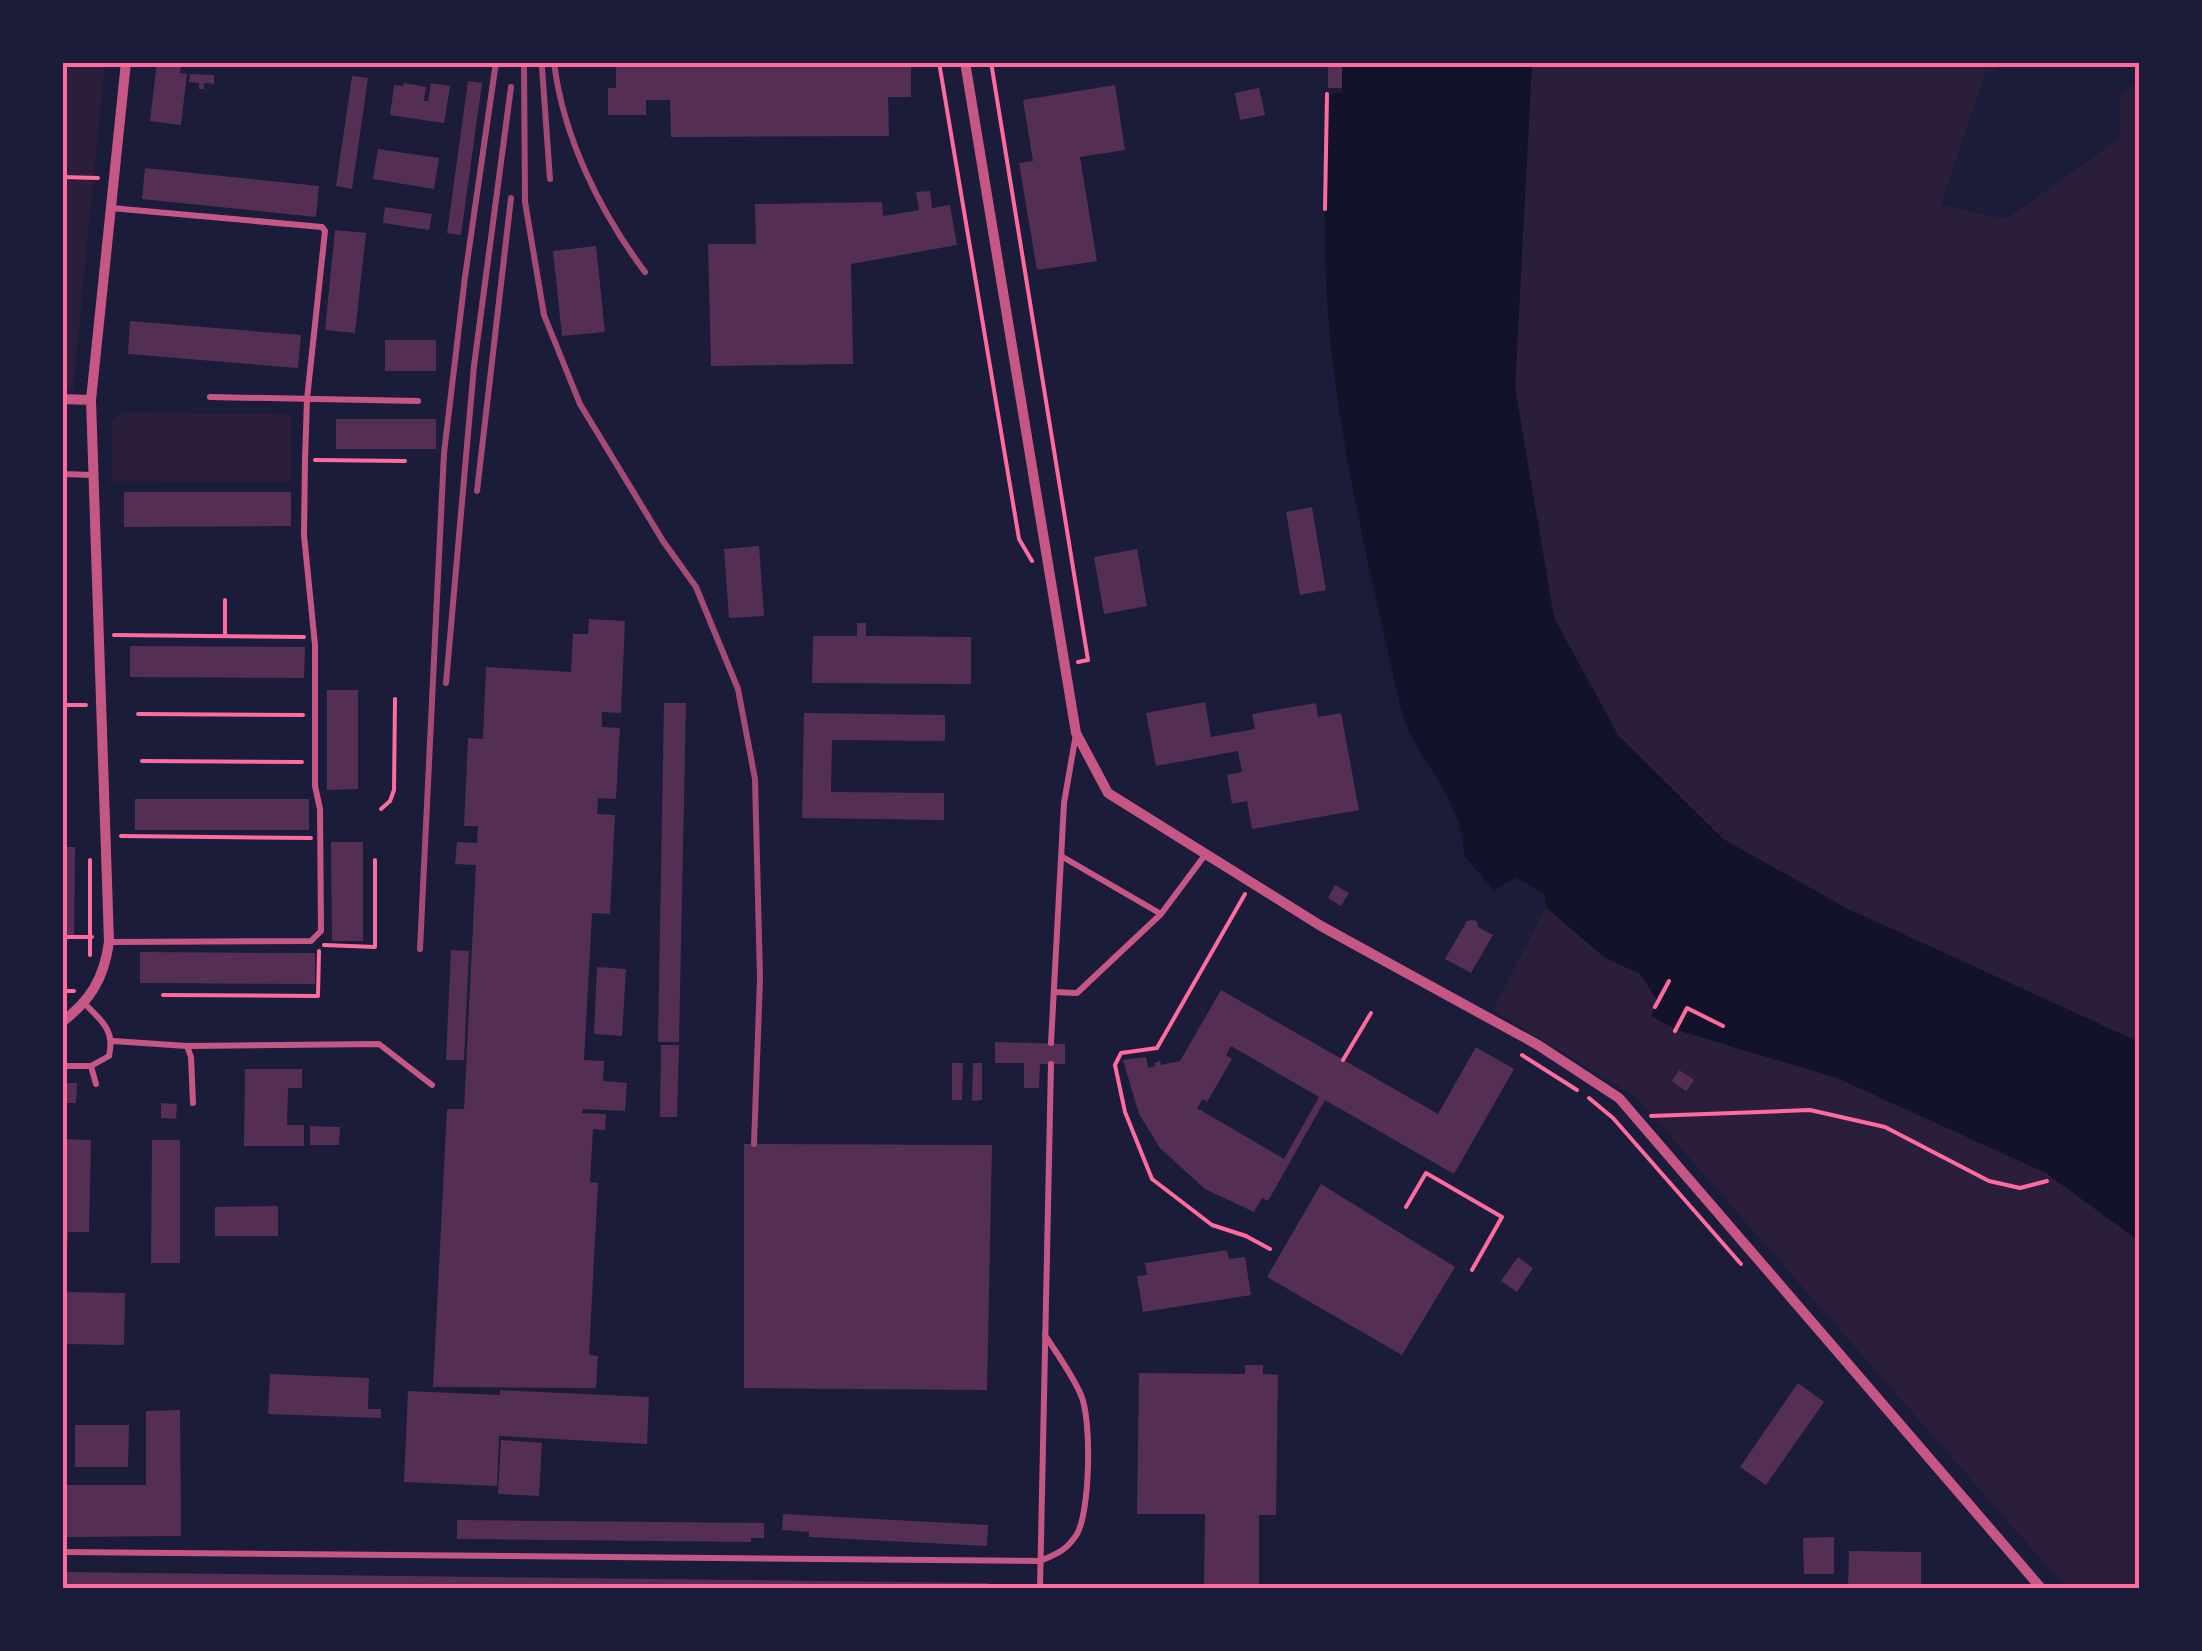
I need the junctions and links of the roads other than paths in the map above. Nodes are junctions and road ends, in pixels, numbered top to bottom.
1 (126, 62) edge
2 (965, 62) edge
3 (111, 208) junction
4 (210, 396) dead end
5 (307, 399) junction
6 (62, 400) edge
7 (91, 400) junction
8 (418, 402) dead end
9 (62, 474) edge
10 (92, 475) junction
11 (1076, 733) junction
12 (1205, 855) junction
13 (1061, 856) junction
14 (1161, 914) junction
15 (109, 942) junction
16 (1053, 992) junction
17 (85, 1004) junction
18 (62, 1022) edge
19 (113, 1040) junction
20 (1050, 1043) dead end
21 (187, 1046) junction
22 (1050, 1064) dead end
23 (62, 1066) edge
24 (91, 1066) junction
25 (96, 1084) dead end
26 (432, 1084) dead end
27 (192, 1103) dead end
28 (1045, 1334) junction
29 (62, 1552) edge
30 (1040, 1561) junction
31 (1040, 1588) edge
32 (2040, 1588) edge

1 - 3 street
2 - 11 street
3 - 5 lane
3 - 7 street
4 - 5 lane
5 - 8 lane
5 - 15 lane
6 - 7 street
7 - 10 street
9 - 10 lane
10 - 15 street
11 - 12 street
11 - 13 lane
12 - 14 lane
12 - 32 street
13 - 14 lane
13 - 16 lane
14 - 16 lane
15 - 17 street
16 - 20 lane
17 - 18 street
17 - 19 lane
19 - 21 lane
19 - 24 lane
21 - 26 lane
21 - 27 lane
22 - 28 lane
23 - 24 lane
24 - 25 lane
28 - 30 lane
28 - 30 lane
29 - 30 lane
30 - 31 lane

